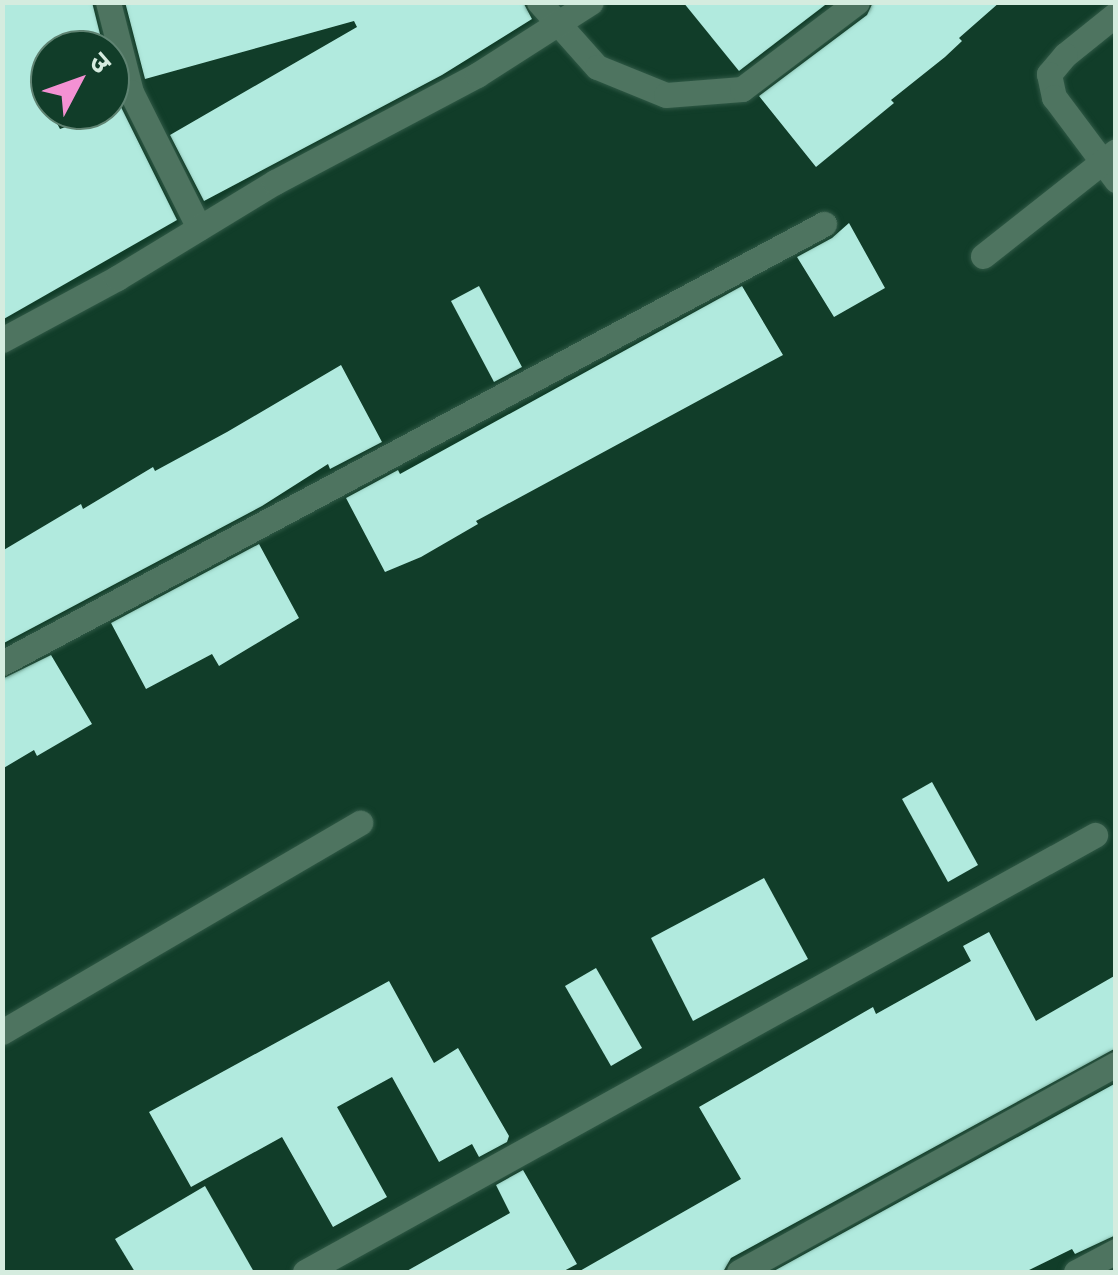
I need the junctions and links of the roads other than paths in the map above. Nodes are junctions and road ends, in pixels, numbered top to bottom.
1 (108, 2) edge
2 (539, 2) edge
3 (590, 2) edge
4 (857, 2) edge
5 (1116, 14) edge
6 (558, 26) junction
7 (1111, 165) edge
8 (824, 224) dead end
9 (199, 228) junction
10 (983, 256) dead end
11 (2, 340) edge
12 (2, 663) edge
13 (360, 823) dead end
14 (1095, 835) dead end
15 (2, 1032) edge
16 (1116, 1064) edge
17 (1116, 1251) edge
18 (306, 1272) edge
19 (739, 1272) edge
20 (1076, 1272) edge

1 - 9 street
2 - 6 street
3 - 6 street
4 - 6 street
5 - 7 street
6 - 9 street
7 - 10 street
8 - 12 street
9 - 11 street
13 - 15 street
14 - 18 street
16 - 19 street
17 - 20 street

